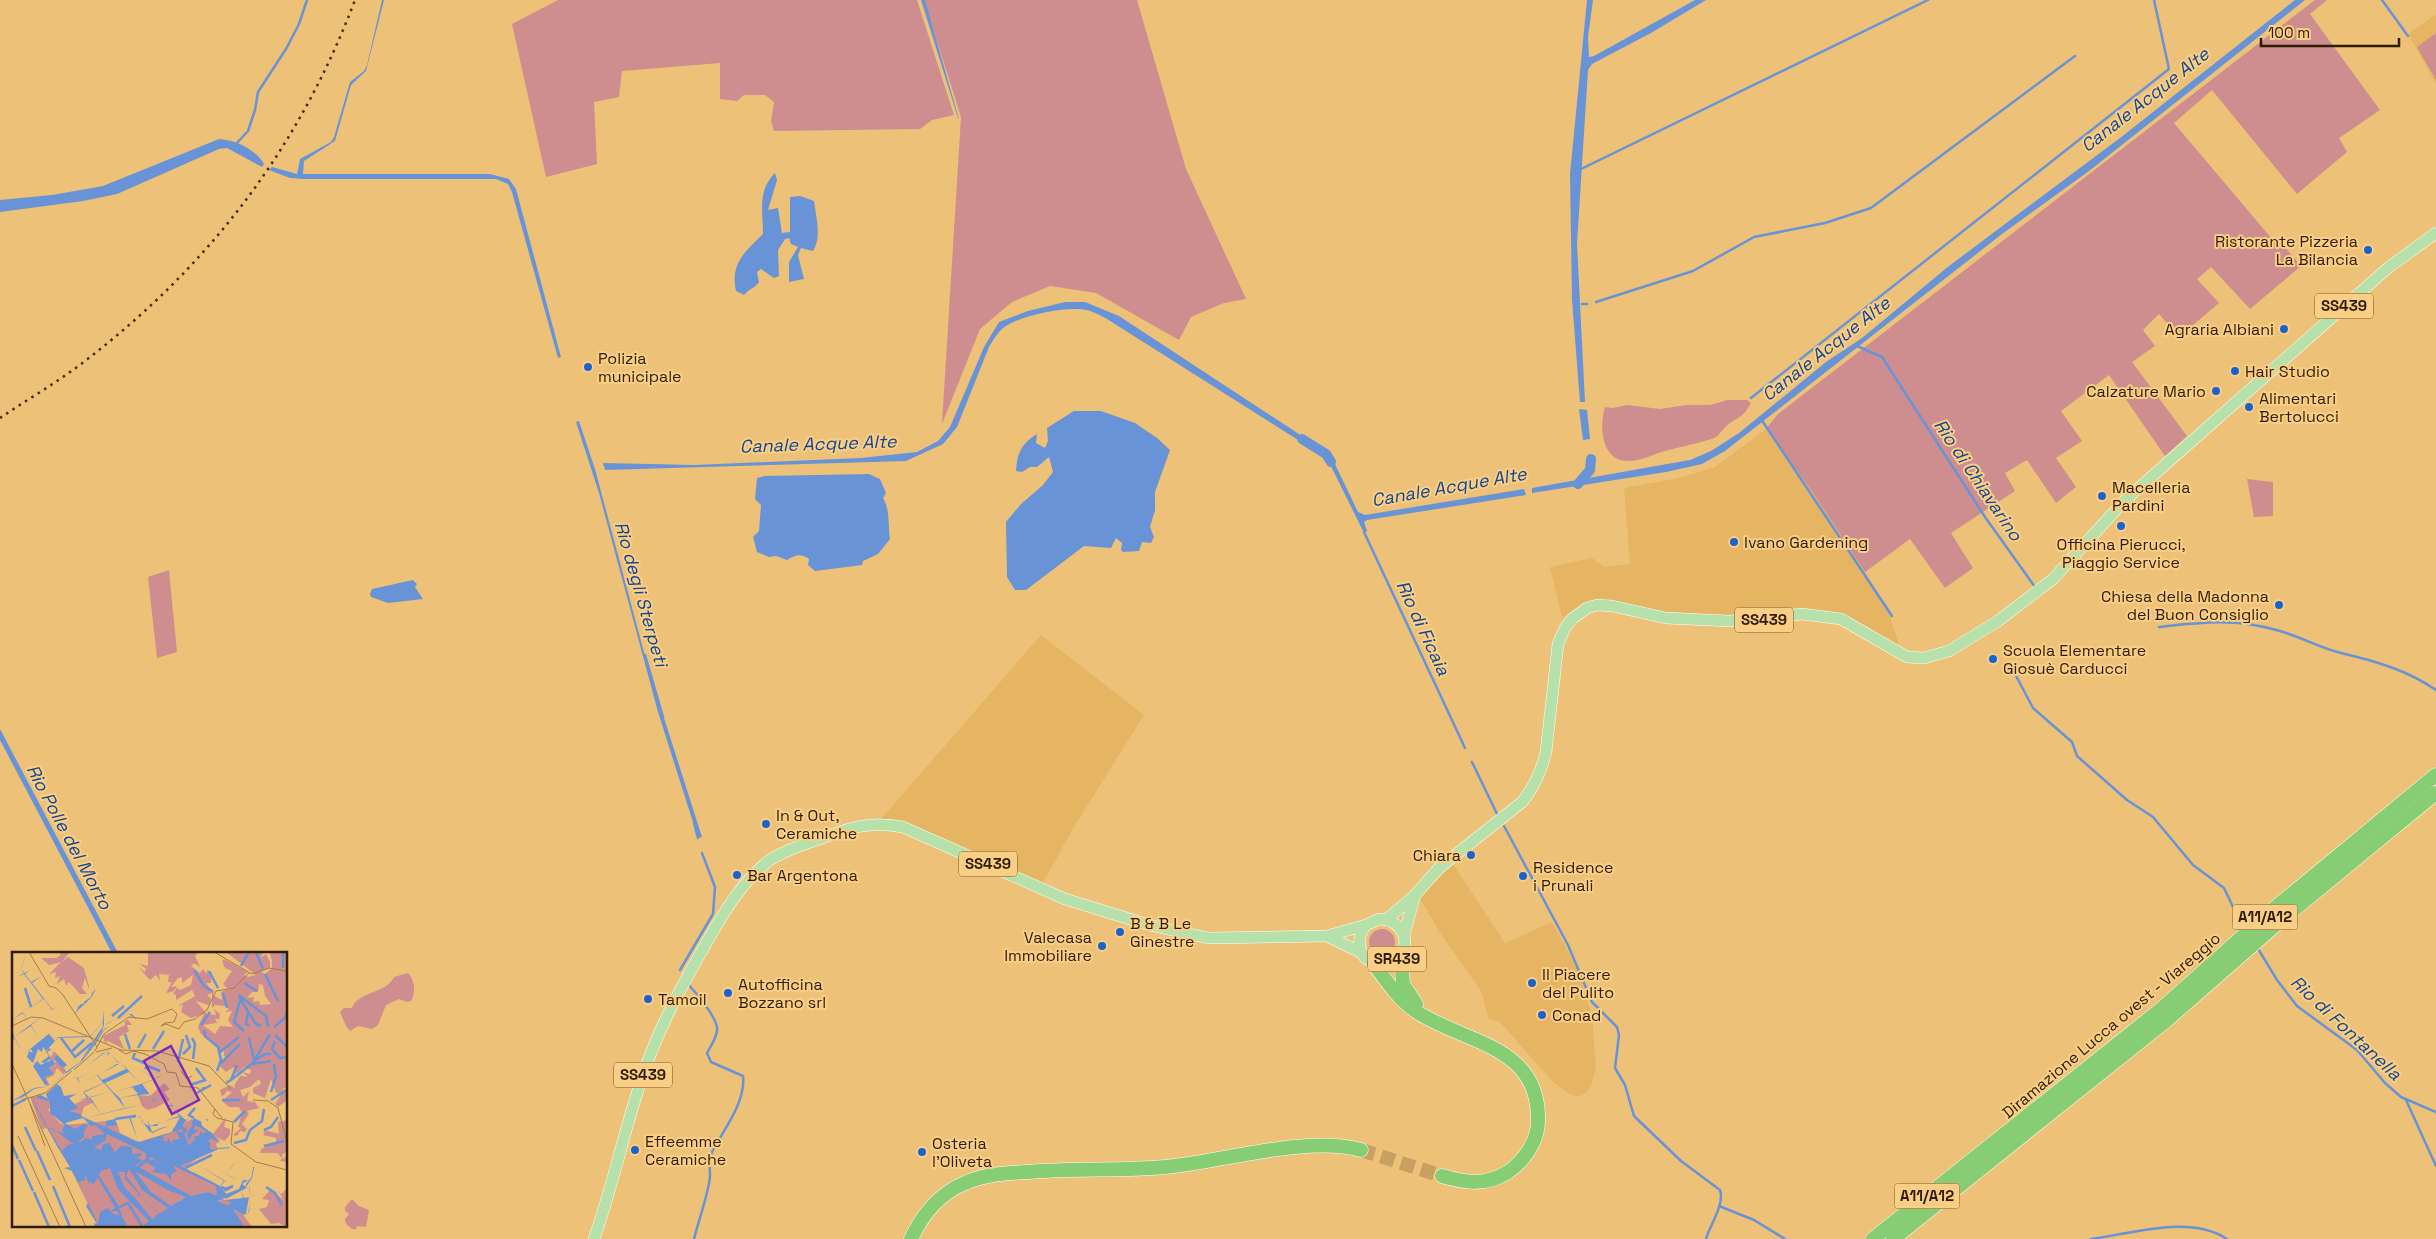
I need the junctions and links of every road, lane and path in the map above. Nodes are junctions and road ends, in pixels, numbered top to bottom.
1 (2436, 234) edge
2 (2436, 775) edge
3 (2436, 793) edge
4 (1415, 895) junction
5 (1386, 920) junction
6 (1366, 925) junction
7 (1404, 935) junction
8 (1327, 936) junction
9 (1362, 953) junction
10 (1402, 954) junction
11 (1374, 964) junction
12 (2163, 1015) junction
13 (1431, 1018) junction
14 (1361, 1150) tunnel mouth
15 (1986, 1158) junction
16 (1442, 1176) tunnel mouth
17 (594, 1239) edge
18 (911, 1239) edge
19 (1873, 1239) edge
20 (1893, 1239) edge

1 - 4 main road, SS439
2 - 12 highway, Diramazione Lucca ovest - Viareggio / A11/A12
3 - 12 highway, Diramazione Lucca ovest - Viareggio / A11/A12
4 - 5 main road, SS439
4 - 7 main road, SR439
5 - 6 main road, SR439
5 - 7 main road, SR439
6 - 8 main road, SS439
6 - 9 main road, SR439
7 - 10 main road, SR439
8 - 9 main road, SR439
8 - 17 main road, SS439
9 - 11 main road, SR439
10 - 11 main road, SR439
10 - 13 highway
11 - 13 highway
12 - 15 highway, Diramazione Lucca ovest - Viareggio / A11/A12
13 - 16 highway
14 - 18 highway
15 - 19 highway, Diramazione Lucca ovest - Viareggio / A11/A12
15 - 20 highway, Diramazione Lucca ovest - Viareggio / A11/A12

